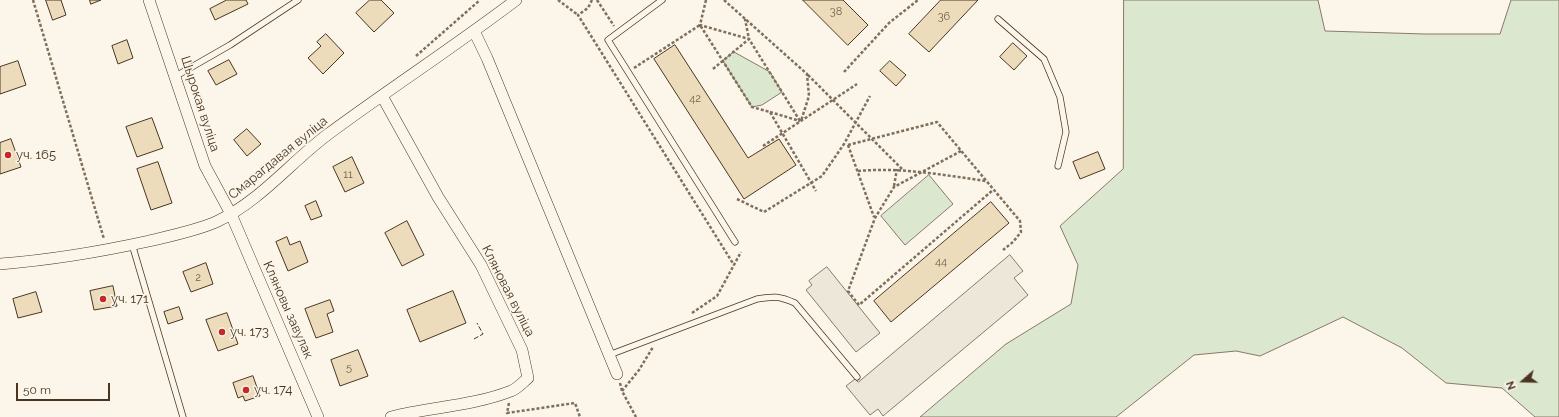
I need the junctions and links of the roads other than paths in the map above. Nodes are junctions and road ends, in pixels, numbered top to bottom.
1 (149, 0) edge
2 (298, 0) edge
3 (516, 0) edge
4 (662, 0) edge
5 (998, 19) dead end
6 (474, 31) junction
7 (176, 76) junction
8 (382, 96) junction
9 (1058, 166) dead end
10 (231, 214) junction
11 (735, 242) dead end
12 (132, 244) junction
13 (0, 264) edge
14 (609, 355) junction
15 (617, 374) road end
16 (857, 377) dead end
17 (183, 417) edge
18 (318, 417) edge
19 (391, 417) edge

1 - 7 street, Шырокая вуліца
2 - 7 lane
3 - 6 street, Смарагдавая вуліца
4 - 11 lane
5 - 9 lane
6 - 8 street, Смарагдавая вуліца
6 - 14 street
7 - 10 street, Шырокая вуліца
8 - 10 street, Смарагдавая вуліца
8 - 19 street, Кляновая вуліца
10 - 12 street, Смарагдавая вуліца
10 - 18 street, Кляновы завулак
12 - 13 street, Смарагдавая вуліца
12 - 17 lane
14 - 15 street
14 - 16 lane

